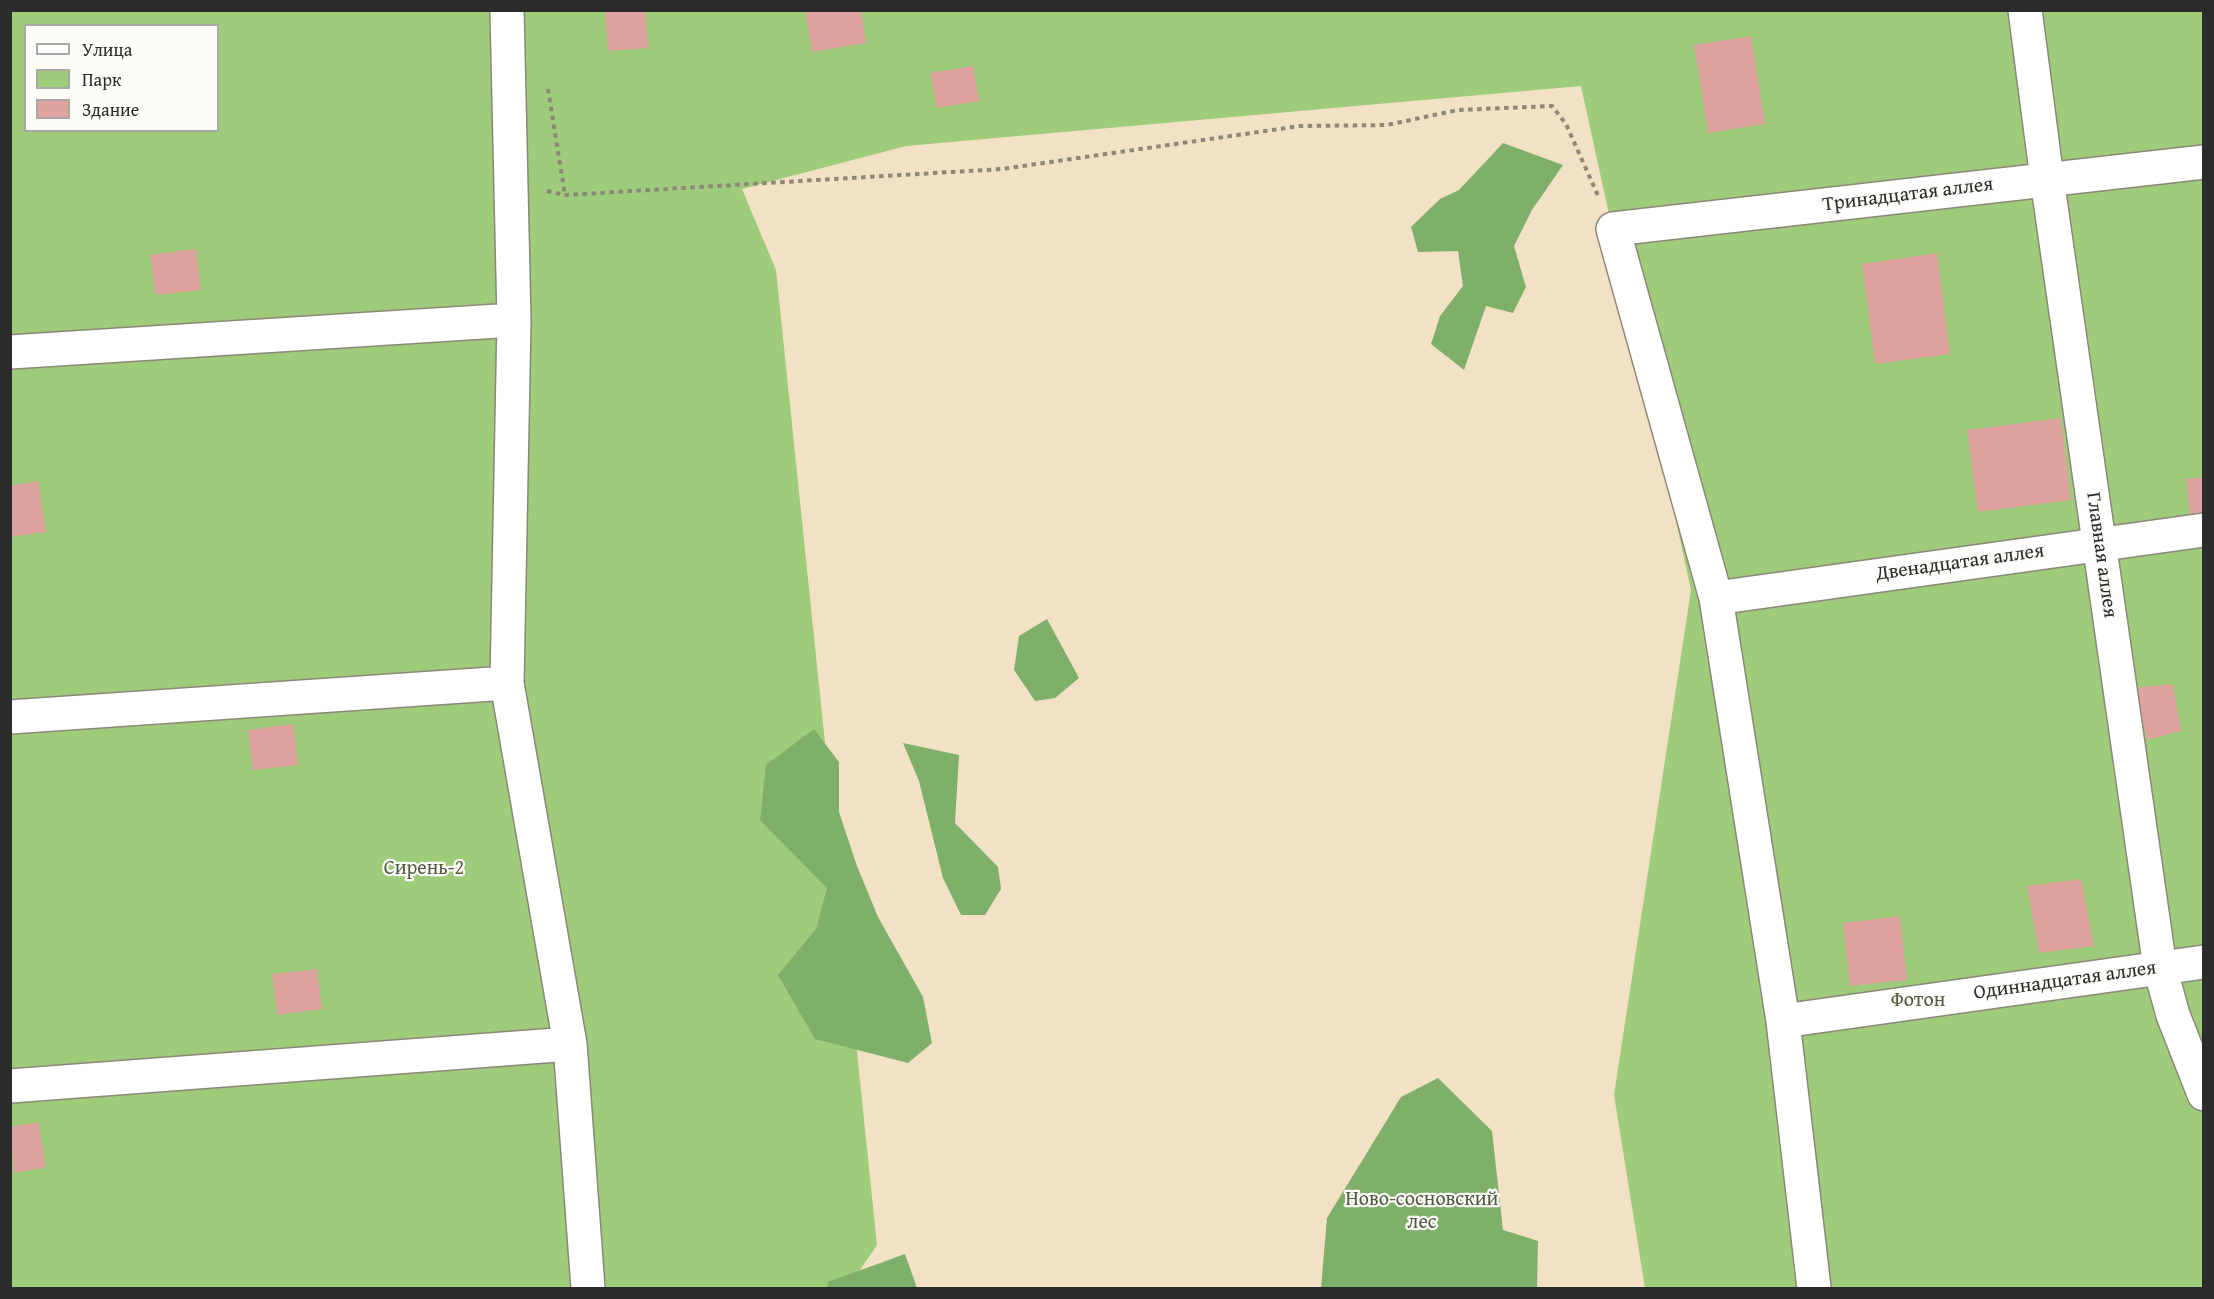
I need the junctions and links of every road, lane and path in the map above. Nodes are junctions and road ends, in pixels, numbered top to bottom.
1 (507, 10) edge
2 (2025, 10) edge
3 (547, 87) dead end
4 (2204, 162) edge
5 (2047, 178) junction
6 (565, 195) junction
7 (512, 211) junction
8 (1613, 229) junction
9 (514, 320) junction
10 (10, 352) edge
11 (2204, 530) edge
12 (2099, 543) junction
13 (1716, 598) junction
14 (507, 683) junction
15 (10, 717) edge
16 (2204, 963) edge
17 (2160, 968) junction
18 (1783, 1021) junction
19 (570, 1044) junction
20 (10, 1086) edge
21 (2204, 1094) edge
22 (588, 1288) edge
23 (1814, 1288) edge

1 - 7 street
2 - 5 street, Главная аллея
3 - 6 path
4 - 5 street, Тринадцатая аллея
5 - 8 street, Тринадцатая аллея
5 - 12 street, Главная аллея
6 - 7 path
6 - 8 path
7 - 9 street
8 - 13 street
9 - 10 street
9 - 14 street
11 - 12 street, Двенадцатая аллея
12 - 13 street, Двенадцатая аллея
12 - 17 street, Главная аллея
13 - 18 street
14 - 15 street
14 - 19 street
16 - 17 street, Одиннадцатая аллея
17 - 18 street, Одиннадцатая аллея
17 - 21 street, Главная аллея
18 - 23 street
19 - 20 street
19 - 22 street

